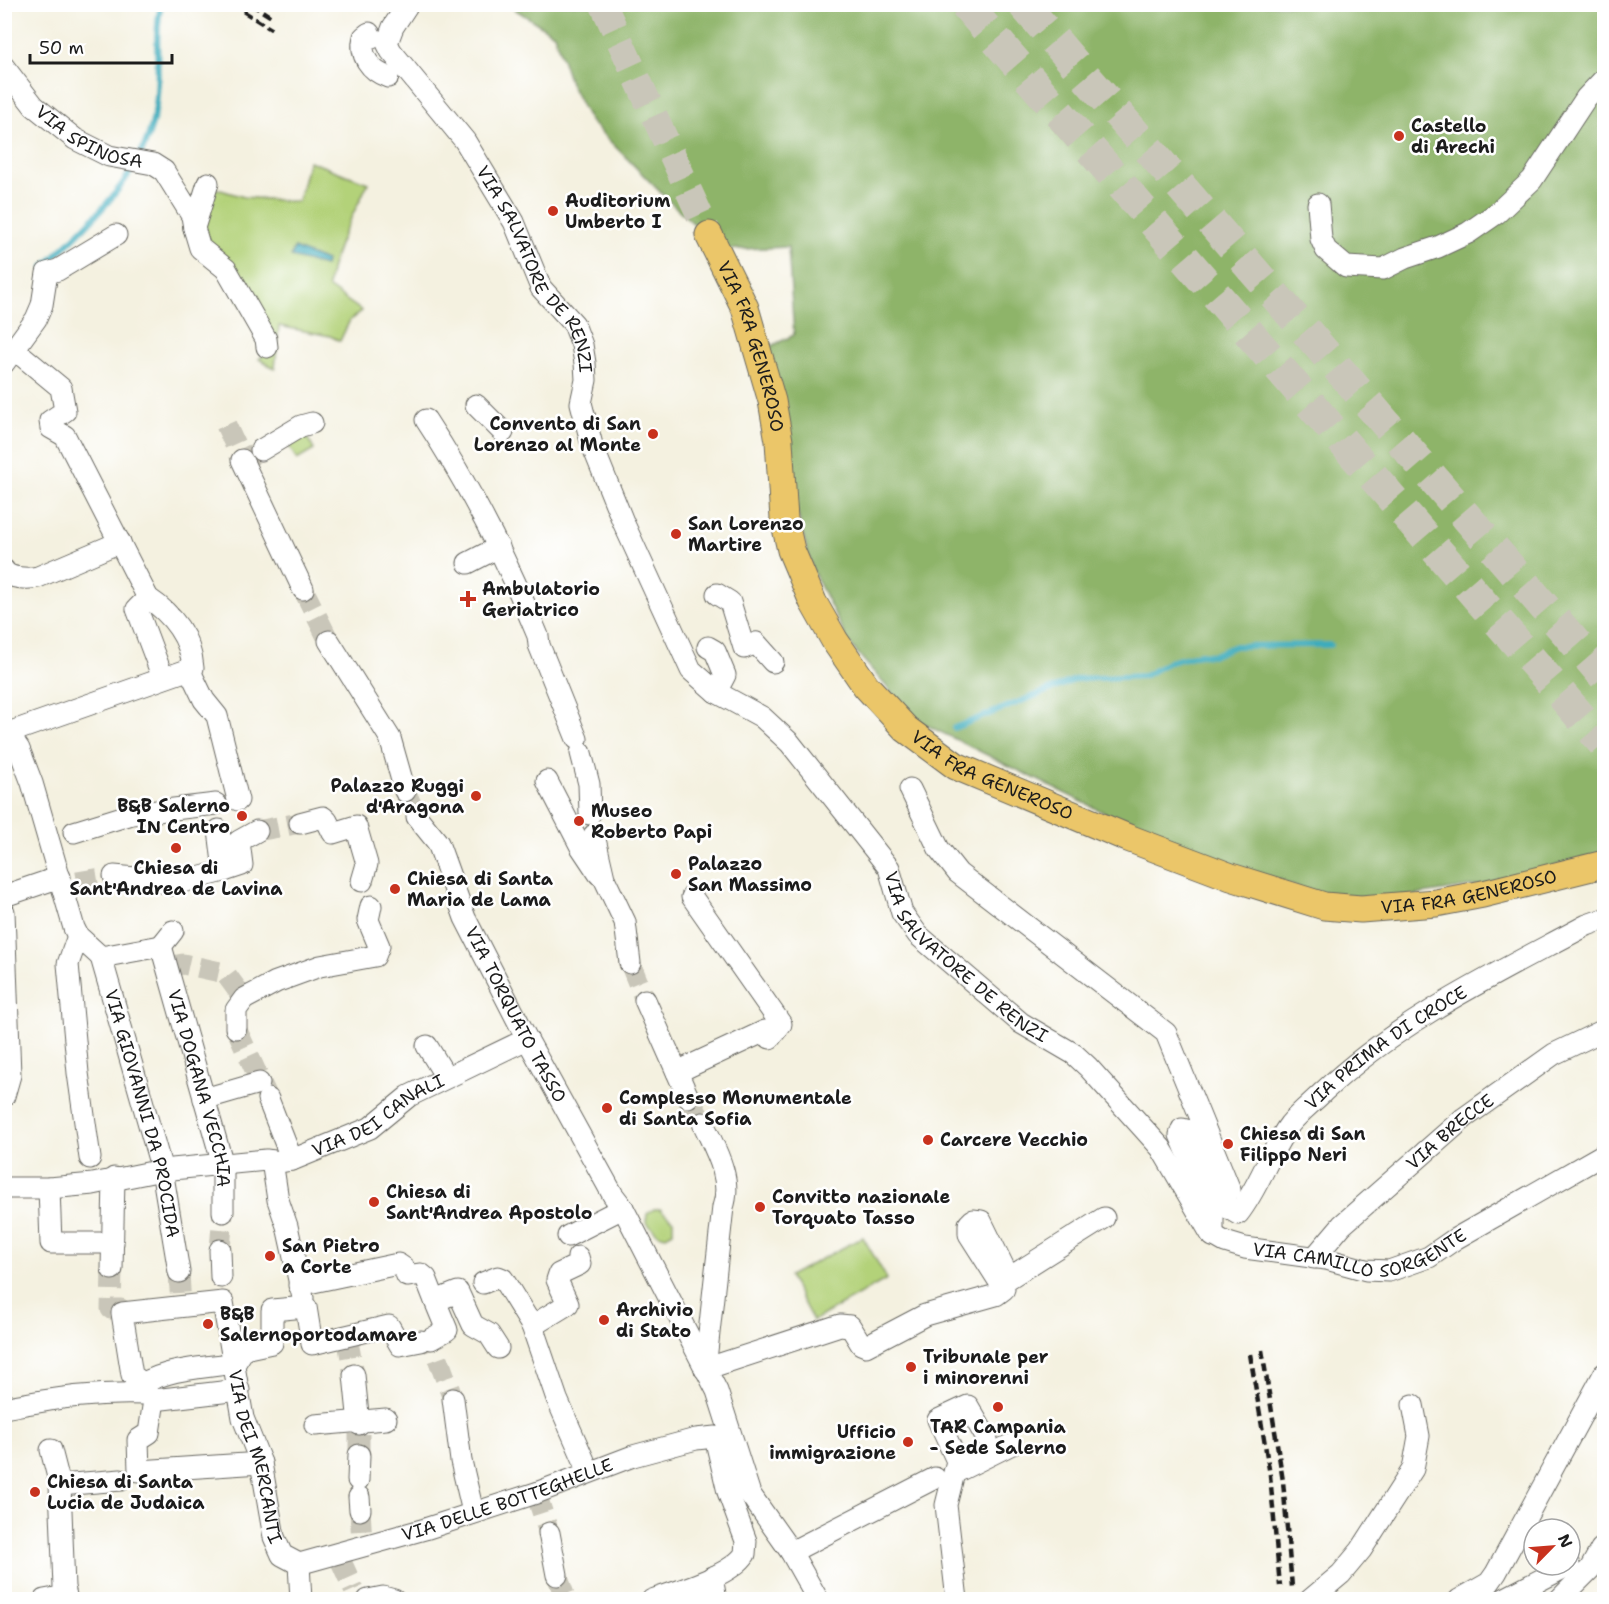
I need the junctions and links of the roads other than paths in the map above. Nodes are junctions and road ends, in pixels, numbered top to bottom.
1 (408, 4) edge
2 (372, 38) dead end
3 (4, 67) edge
4 (388, 77) dead end
5 (1605, 79) edge
6 (208, 183) dead end
7 (1318, 204) dead end
8 (194, 228) junction
9 (116, 235) dead end
10 (710, 235) tunnel mouth
11 (267, 347) dead end
12 (10, 356) edge
13 (484, 406) dead end
14 (426, 420) dead end
15 (312, 423) dead end
16 (503, 432) dead end
17 (261, 450) tunnel mouth
18 (242, 460) dead end
19 (120, 542) junction
20 (499, 547) junction
21 (468, 563) dead end
22 (4, 570) edge
23 (303, 589) tunnel mouth
24 (717, 594) dead end
25 (148, 598) junction
26 (329, 641) tunnel mouth
27 (708, 647) dead end
28 (773, 662) dead end
29 (191, 668) junction
30 (159, 669) junction
31 (716, 692) junction
32 (6, 734) edge
33 (547, 781) dead end
34 (910, 789) dead end
35 (405, 791) tunnel mouth
36 (238, 800) dead end
37 (216, 804) dead end
38 (417, 817) tunnel mouth
39 (300, 823) tunnel mouth
40 (219, 830) dead end
41 (257, 831) tunnel mouth
42 (74, 832) dead end
43 (1605, 864) edge
44 (224, 871) junction
45 (364, 873) dead end
46 (114, 876) tunnel mouth
47 (604, 878) junction
48 (66, 881) junction
49 (4, 896) edge
50 (692, 897) dead end
51 (371, 906) dead end
52 (4, 912) edge
53 (1605, 919) edge
54 (78, 936) junction
55 (101, 957) junction
56 (630, 963) tunnel mouth
57 (1106, 988) junction
58 (645, 1000) tunnel mouth
59 (1162, 1017) dead end
60 (236, 1028) tunnel mouth
61 (1605, 1030) edge
62 (527, 1039) junction
63 (427, 1046) dead end
64 (677, 1072) junction
65 (446, 1077) junction
66 (4, 1096) edge
67 (688, 1097) tunnel mouth
68 (204, 1099) junction
69 (703, 1123) tunnel mouth
70 (1605, 1154) edge
71 (90, 1158) dead end
72 (282, 1161) junction
73 (223, 1165) junction
74 (162, 1170) junction
75 (114, 1178) junction
76 (4, 1188) edge
77 (50, 1188) junction
78 (1222, 1194) junction
79 (623, 1208) junction
80 (223, 1212) tunnel mouth
81 (1104, 1218) dead end
82 (568, 1236) dead end
83 (1213, 1236) junction
84 (114, 1243) junction
85 (220, 1250) tunnel mouth
86 (578, 1257) dead end
87 (1314, 1258) junction
88 (111, 1269) tunnel mouth
89 (179, 1272) tunnel mouth
90 (221, 1277) dead end
91 (483, 1283) dead end
92 (299, 1286) junction
93 (435, 1300) junction
94 (306, 1307) junction
95 (532, 1326) junction
96 (498, 1348) dead end
97 (235, 1363) junction
98 (705, 1369) junction
99 (1605, 1374) edge
100 (354, 1375) tunnel mouth
101 (135, 1387) junction
102 (239, 1390) junction
103 (453, 1399) tunnel mouth
104 (154, 1400) junction
105 (1413, 1405) dead end
106 (4, 1408) edge
107 (386, 1419) dead end
108 (359, 1422) junction
109 (315, 1425) dead end
110 (987, 1439) dead end
111 (1010, 1445) dead end
112 (51, 1450) dead end
113 (359, 1455) tunnel mouth
114 (261, 1463) junction
115 (589, 1472) junction
116 (944, 1475) junction
117 (121, 1480) dead end
118 (60, 1485) junction
119 (733, 1486) junction
120 (359, 1496) tunnel mouth
121 (473, 1512) junction
122 (549, 1533) tunnel mouth
123 (1603, 1547) edge
124 (791, 1552) junction
125 (1582, 1558) edge
126 (300, 1563) junction
127 (557, 1575) tunnel mouth
128 (712, 1576) junction
129 (1546, 1577) edge
130 (361, 1596) edge
131 (67, 1598) edge
132 (44, 1599) edge
133 (301, 1599) edge
134 (394, 1599) edge
135 (652, 1599) edge
136 (716, 1599) edge
137 (818, 1599) edge
138 (957, 1599) edge
139 (1310, 1599) edge
140 (1459, 1599) edge
141 (1502, 1599) edge
142 (1559, 1599) edge

1 - 31 street, VIA SALVATORE DE RENZI
2 - 4 street
3 - 8 street, VIA SPINOSA
5 - 7 street
6 - 8 street
8 - 11 street, VIA SPINOSA
9 - 12 street
10 - 43 main road, VIA FRA GENEROSO
12 - 19 street
13 - 16 street
14 - 20 street
15 - 17 street
18 - 23 street
19 - 22 street
19 - 25 street
20 - 21 street
20 - 47 street
24 - 28 street
25 - 29 street
25 - 30 street
26 - 35 street
27 - 31 street
29 - 30 street
29 - 36 street
30 - 32 street
31 - 83 street, VIA SALVATORE DE RENZI
32 - 48 street
33 - 47 street
34 - 57 street
37 - 42 street
38 - 62 street, VIA TORQUATO TASSO
39 - 45 street
40 - 44 street
41 - 44 street
44 - 46 street
47 - 56 street
48 - 49 street
48 - 54 street
50 - 64 street
51 - 60 street
52 - 66 street
53 - 78 street, VIA PRIMA DI CROCE
54 - 55 street
54 - 71 street
55 - 68 street, VIA DOGANA VECCHIA
55 - 74 street, VIA GIOVANNI DA PROCIDA
57 - 59 street
57 - 78 street
58 - 64 street
61 - 87 street, VIA BRECCE
62 - 65 street, VIA DEI CANALI
62 - 79 street, VIA TORQUATO TASSO
63 - 65 street
64 - 67 street
65 - 72 street, VIA DEI CANALI
68 - 72 street
68 - 73 street, VIA DOGANA VECCHIA
69 - 98 street
70 - 87 street, VIA CAMILLO SORGENTE
72 - 73 street, VIA DEI CANALI
72 - 92 street
73 - 74 street, VIA DEI CANALI
73 - 80 street, VIA DOGANA VECCHIA
74 - 75 street, VIA DEI CANALI
74 - 89 street, VIA GIOVANNI DA PROCIDA
75 - 77 street, VIA DEI CANALI
75 - 84 street
76 - 77 street, VIA DEI CANALI
77 - 84 street
78 - 83 street
79 - 82 street
79 - 98 street, VIA TORQUATO TASSO
81 - 98 street
83 - 87 street, VIA CAMILLO SORGENTE
84 - 88 street
85 - 90 street
86 - 95 street
91 - 95 street
92 - 93 street
92 - 94 street
93 - 94 street
93 - 96 street
94 - 97 street
95 - 115 street
97 - 101 street
97 - 101 street, VIA DEI MERCANTI
97 - 102 street, VIA DEI MERCANTI
98 - 119 street, VIA TORQUATO TASSO
99 - 140 street
100 - 108 street
101 - 104 street
101 - 106 street
102 - 104 street
102 - 114 street, VIA DEI MERCANTI
103 - 121 street
104 - 114 street
105 - 139 street
107 - 108 street
108 - 109 street
110 - 116 street
111 - 116 street
112 - 118 street
113 - 120 street
114 - 126 street, VIA DEI MERCANTI
115 - 119 street, VIA DELLE BOTTEGHELLE
115 - 121 street, VIA DELLE BOTTEGHELLE
116 - 124 street
116 - 138 street
117 - 118 street
118 - 131 street
119 - 124 street
119 - 128 street
121 - 126 street, VIA DELLE BOTTEGHELLE
122 - 127 street
123 - 125 street
123 - 142 street
124 - 137 street
126 - 133 street, VIA DEI MERCANTI
128 - 135 street
128 - 136 street
129 - 141 street
130 - 134 street
131 - 132 street

